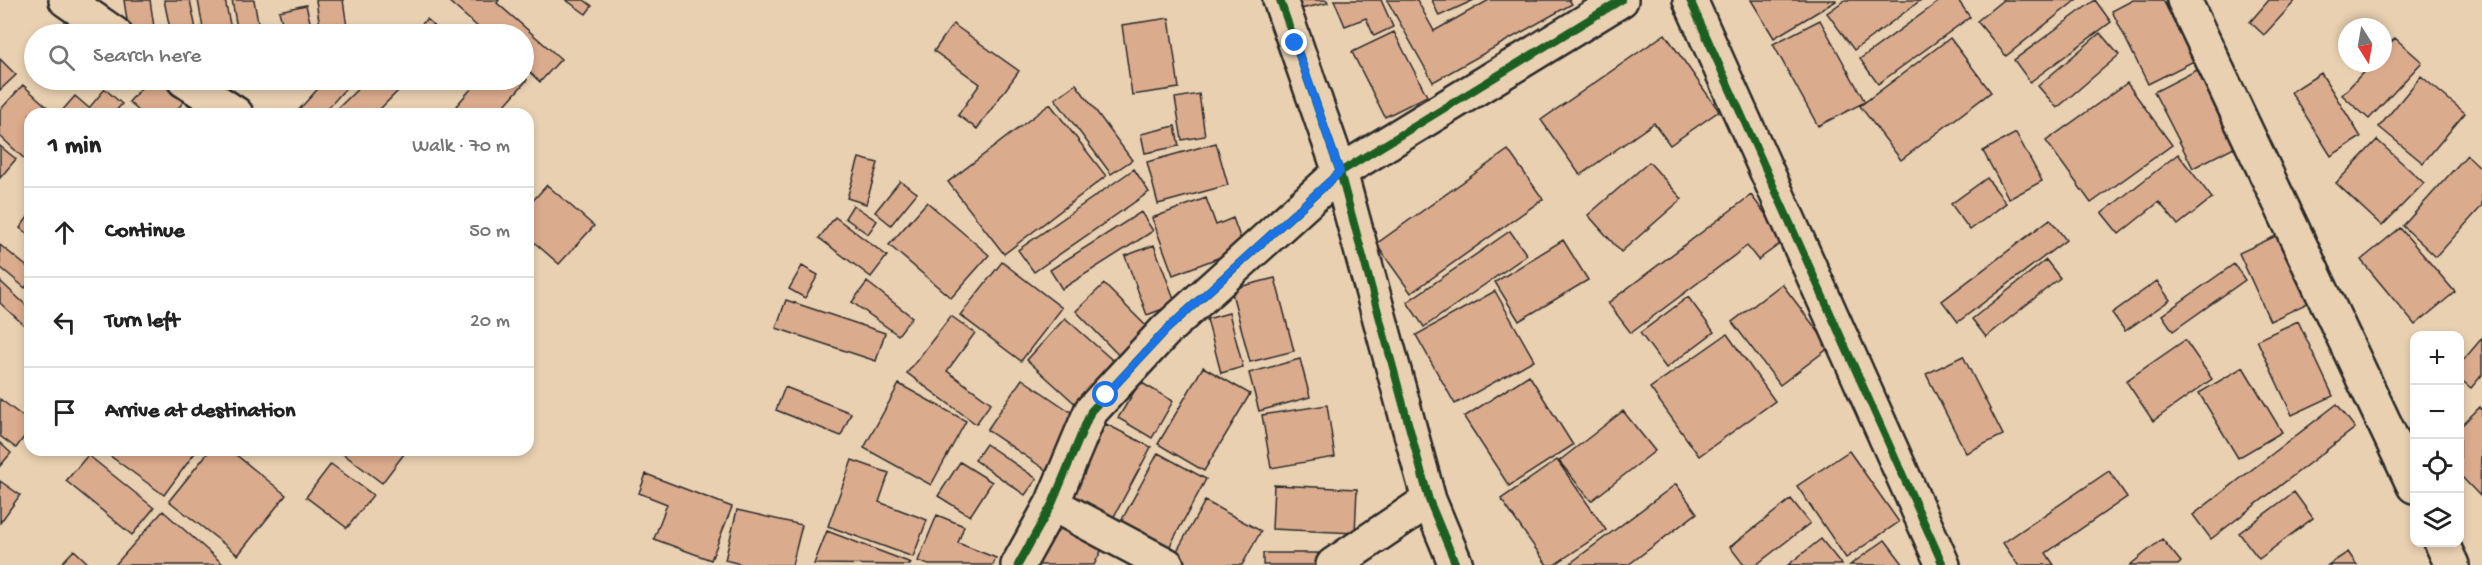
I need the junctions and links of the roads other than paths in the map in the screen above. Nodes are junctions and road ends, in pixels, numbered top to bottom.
1 (66, 0) edge
2 (1281, 0) edge
3 (1621, 0) edge
4 (1690, 0) edge
5 (2184, 0) edge
6 (101, 24) edge
7 (199, 90) edge
8 (227, 108) edge
9 (1340, 172) junction
10 (2410, 475) edge
11 (1429, 500) junction
12 (1052, 504) junction
13 (2443, 547) edge
14 (1018, 565) edge
15 (1167, 565) edge
16 (1334, 565) edge
17 (1456, 565) edge
18 (1944, 565) edge
19 (2452, 565) edge

1 - 6 street
2 - 9 street
3 - 9 street
4 - 18 street
5 - 10 street
7 - 8 street
9 - 11 street
9 - 12 street
11 - 16 street
11 - 17 street
12 - 14 street
12 - 15 street
13 - 19 street

